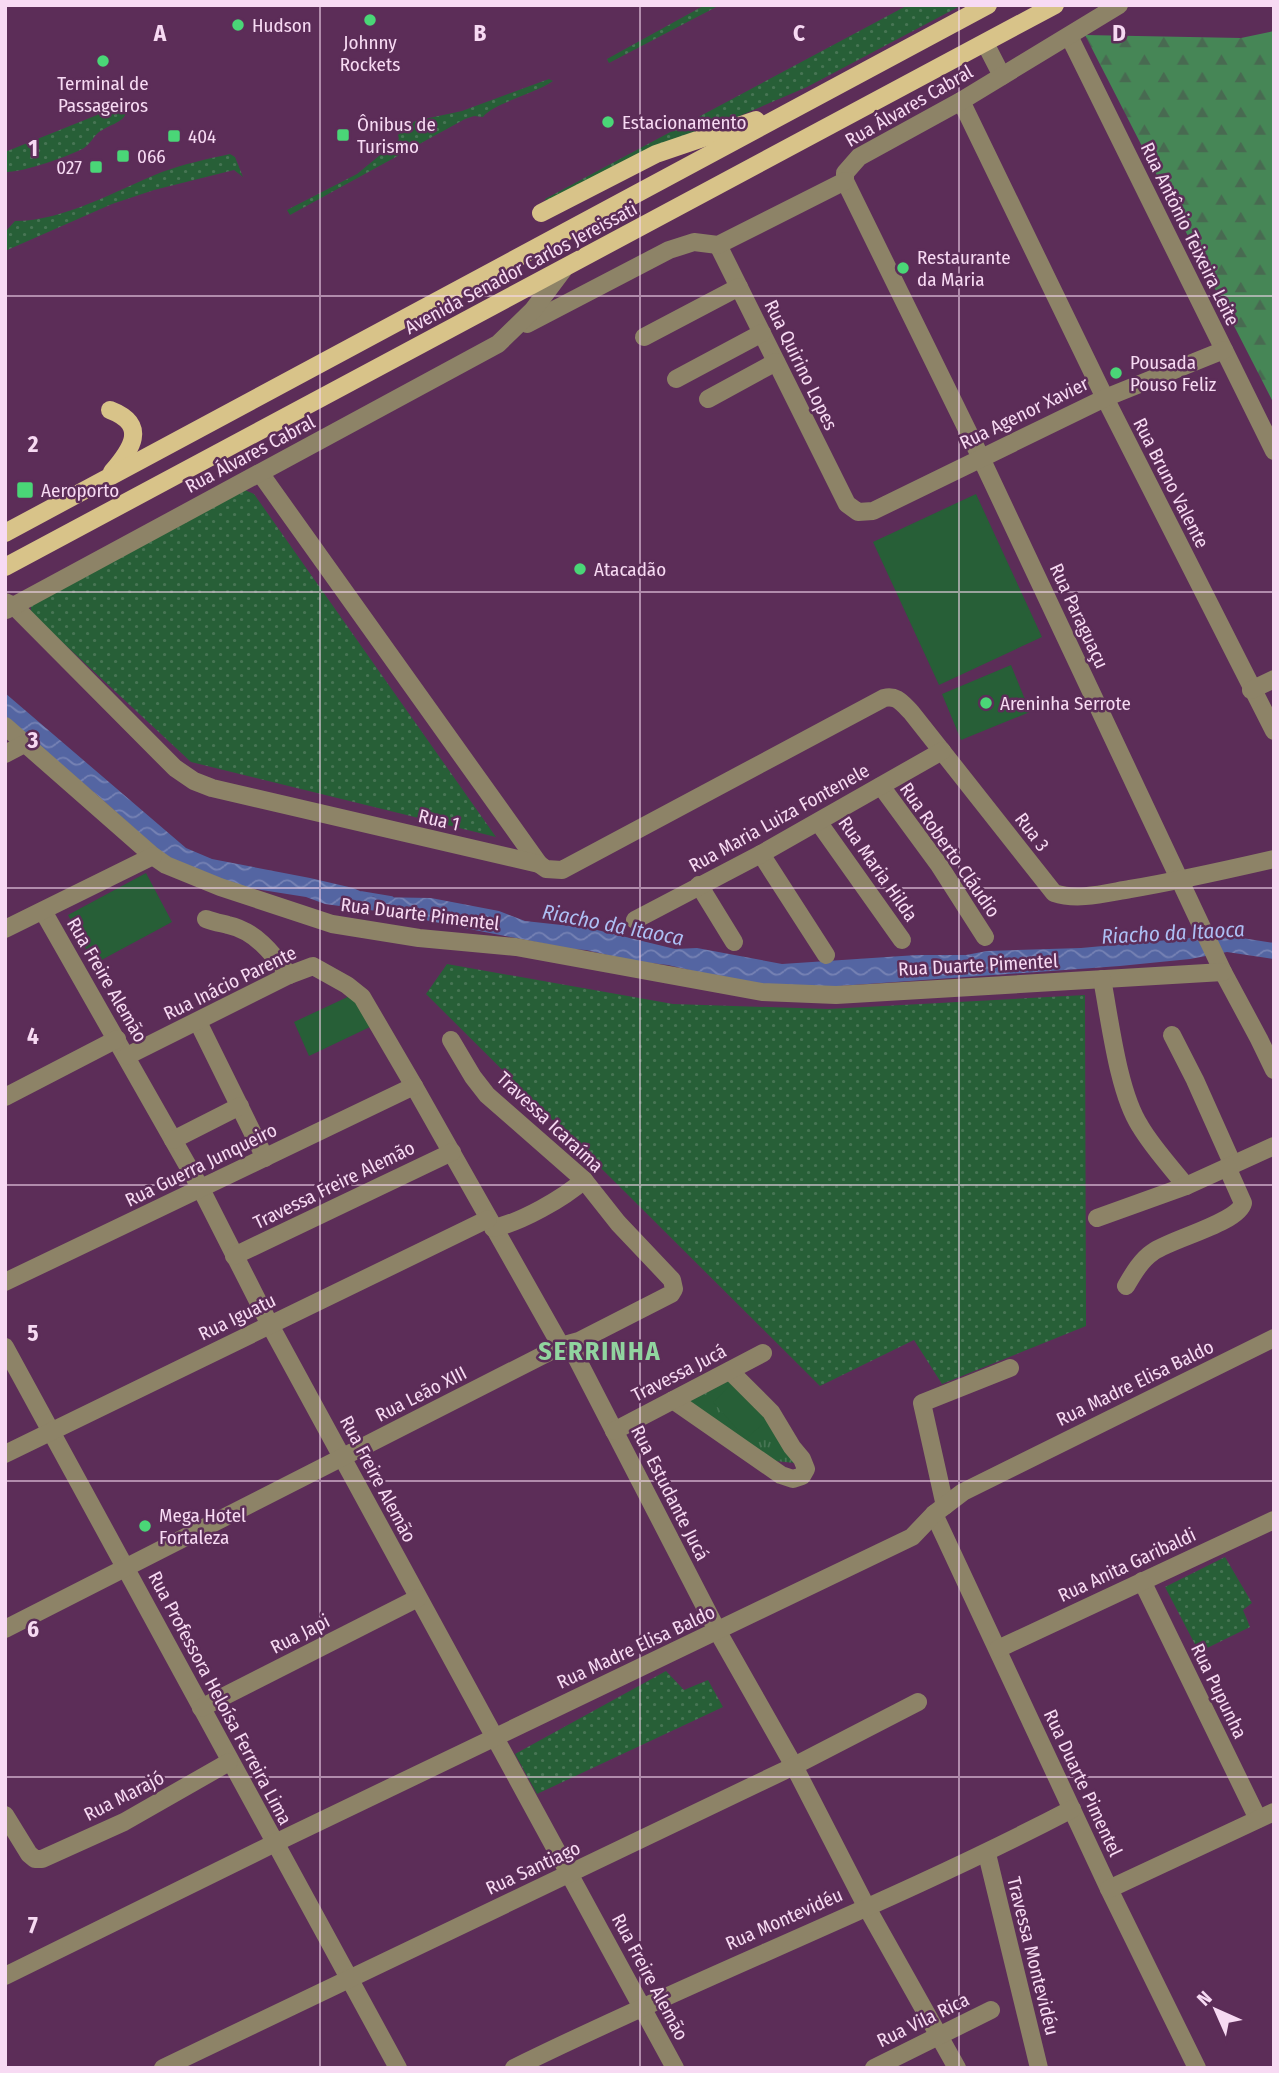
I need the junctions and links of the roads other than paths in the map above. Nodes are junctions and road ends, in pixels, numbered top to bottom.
1 (988, 5) edge
2 (1055, 5) edge
3 (1119, 5) edge
4 (1069, 36) junction
5 (985, 43) junction
6 (1002, 76) junction
7 (961, 101) junction
8 (803, 105) junction
9 (845, 181) junction
10 (541, 213) dead end
11 (718, 245) junction
12 (563, 270) junction
13 (738, 287) junction
14 (513, 331) junction
15 (762, 333) junction
16 (644, 337) dead end
17 (1224, 351) junction
18 (776, 362) junction
19 (676, 379) dead end
20 (1105, 398) junction
21 (708, 399) dead end
22 (110, 410) dead end
23 (1274, 451) edge
24 (981, 458) junction
25 (260, 473) junction
26 (107, 479) junction
27 (847, 504) joint
28 (5, 533) edge
29 (5, 567) edge
30 (8, 606) edge
31 (1274, 679) edge
32 (1251, 690) junction
33 (895, 697) joint
34 (5, 726) edge
35 (1274, 731) edge
36 (26, 743) junction
37 (942, 751) junction
38 (5, 754) edge
39 (881, 786) junction
40 (819, 822) junction
41 (761, 855) junction
42 (153, 856) junction
43 (1274, 859) edge
44 (539, 864) junction
45 (1181, 880) junction
46 (699, 885) junction
47 (43, 911) junction
48 (206, 919) dead end
49 (635, 920) dead end
50 (5, 929) edge
51 (985, 937) dead end
52 (902, 940) dead end
53 (734, 943) dead end
54 (826, 955) dead end
55 (313, 966) joint
56 (1221, 969) junction
57 (289, 975) junction
58 (1102, 979) junction
59 (198, 1022) junction
60 (1172, 1035) dead end
61 (1267, 1036) edge
62 (117, 1039) junction
63 (451, 1040) dead end
64 (127, 1056) junction
65 (1274, 1070) edge
66 (414, 1086) junction
67 (5, 1097) edge
68 (240, 1106) junction
69 (173, 1140) junction
70 (1274, 1146) edge
71 (452, 1152) junction
72 (265, 1158) junction
73 (1230, 1166) junction
74 (584, 1180) junction
75 (1186, 1186) junction
76 (201, 1189) junction
77 (1097, 1218) dead end
78 (491, 1223) junction
79 (234, 1256) junction
80 (5, 1282) edge
81 (1126, 1286) dead end
82 (671, 1294) joint
83 (270, 1325) junction
84 (1274, 1338) edge
85 (561, 1346) junction
86 (5, 1347) edge
87 (763, 1353) dead end
88 (1010, 1368) dead end
89 (730, 1371) junction
90 (673, 1400) junction
91 (50, 1431) junction
92 (614, 1431) junction
93 (5, 1454) edge
94 (343, 1458) junction
95 (940, 1510) junction
96 (1274, 1520) edge
97 (125, 1568) junction
98 (1142, 1581) junction
99 (418, 1598) junction
100 (5, 1629) edge
101 (718, 1632) junction
102 (998, 1649) junction
103 (918, 1702) dead end
104 (201, 1708) junction
105 (496, 1737) junction
106 (229, 1762) junction
107 (794, 1766) junction
108 (1072, 1809) junction
109 (5, 1815) edge
110 (1269, 1817) edge
111 (275, 1843) junction
112 (987, 1854) junction
113 (571, 1875) junction
114 (1109, 1889) junction
115 (866, 1906) junction
116 (5, 1976) edge
117 (348, 1979) junction
118 (643, 2006) junction
119 (991, 2010) dead end
120 (938, 2035) junction
121 (163, 2068) edge
122 (398, 2068) edge
123 (513, 2068) edge
124 (675, 2068) edge
125 (874, 2068) edge
126 (957, 2068) edge
127 (1039, 2068) edge
128 (1197, 2068) edge

1 - 8 main road, Avenida Senador Carlos Jereissati
2 - 5 main road, Avenida Senador Carlos Jereissati
3 - 4 street, Rua Álvares Cabral
4 - 6 street, Rua Álvares Cabral
4 - 17 street, Rua Antônio Teixeira Leite
5 - 6 street
5 - 12 main road, Avenida Senador Carlos Jereissati
6 - 7 street, Rua Álvares Cabral
7 - 9 street, Rua Álvares Cabral
7 - 20 street, Rua Bruno Valente
8 - 10 main road
8 - 26 main road, Avenida Senador Carlos Jereissati
9 - 11 street, Rua Álvares Cabral
9 - 24 street, Rua Paraguaçu
11 - 13 street, Rua Quirino Lopes
11 - 14 street, Rua Álvares Cabral
12 - 14 street, Rua Álvares Cabral
12 - 29 main road, Avenida Senador Carlos Jereissati
13 - 15 street, Rua Quirino Lopes
13 - 16 street
14 - 25 street, Rua Álvares Cabral
15 - 18 street, Rua Quirino Lopes
15 - 19 street
17 - 20 street, Rua Agenor Xavier
17 - 23 street, Rua Antônio Teixeira Leite
18 - 21 street
18 - 27 street, Rua Quirino Lopes
20 - 24 street, Rua Agenor Xavier
20 - 32 street, Rua Bruno Valente
22 - 26 main road
24 - 27 street, Rua Agenor Xavier
24 - 45 street, Rua Paraguaçu
25 - 30 street, Rua Álvares Cabral
25 - 44 street
26 - 28 main road, Avenida Senador Carlos Jereissati
30 - 44 street, Rua 1
31 - 32 street
32 - 35 street, Rua Bruno Valente
33 - 37 street, Rua 3
33 - 44 street, Rua 1
34 - 36 street, Rua Duarte Pimentel
36 - 38 street
36 - 42 street, Rua Duarte Pimentel
37 - 39 street, Rua Maria Luiza Fontenele
37 - 45 street, Rua 3
39 - 40 street, Rua Maria Luiza Fontenele
39 - 51 street, Rua Roberto Cláudio
40 - 41 street, Rua Maria Luiza Fontenele
40 - 52 street, Rua Maria Hilda
41 - 46 street, Rua Maria Luiza Fontenele
41 - 54 street
42 - 47 street
42 - 58 street, Rua Duarte Pimentel
43 - 45 street, Rua 3
45 - 56 street, Rua Paraguaçu
46 - 49 street, Rua Maria Luiza Fontenele
46 - 53 street
47 - 50 street
47 - 62 street, Rua Freire Alemão
48 - 57 street
55 - 57 street, Rua Inácio Parente
55 - 66 street, Rua Estudante Jucá
56 - 58 street, Rua Duarte Pimentel
56 - 61 street, Rua Paraguaçu
57 - 59 street, Rua Inácio Parente
58 - 75 street
59 - 64 street, Rua Inácio Parente
59 - 68 street
60 - 73 street
61 - 65 street, Rua Paraguaçu
62 - 64 street, Rua Freire Alemão
62 - 67 street
63 - 74 street, Travessa Icaraíma
64 - 69 street, Rua Freire Alemão
66 - 71 street, Rua Estudante Jucá
66 - 72 street, Rua Guerra Junqueiro
68 - 69 street
68 - 72 street
69 - 76 street, Rua Freire Alemão
70 - 73 street
71 - 78 street, Rua Estudante Jucá
71 - 79 street, Travessa Freire Alemão
72 - 76 street, Rua Guerra Junqueiro
73 - 75 street
73 - 81 street
74 - 78 street, Rua Iguatu
74 - 82 street, Travessa Icaraíma
75 - 77 street
76 - 79 street, Rua Freire Alemão
76 - 80 street, Rua Guerra Junqueiro
78 - 83 street, Rua Iguatu
78 - 85 street, Rua Estudante Jucá
79 - 83 street, Rua Freire Alemão
82 - 85 street, Rua Leão XIII
83 - 91 street, Rua Iguatu
83 - 94 street, Rua Freire Alemão
84 - 95 street, Rua Madre Elisa Baldo
85 - 92 street, Rua Estudante Jucá
85 - 94 street, Rua Leão XIII
86 - 91 street, Rua Professora Heloísa Ferreira Lima
87 - 89 street, Travessa Jucá
88 - 95 street, Rua Duarte Pimentel
89 - 90 street, Travessa Jucá
89 - 90 street
90 - 92 street, Travessa Jucá
91 - 93 street, Rua Iguatu
91 - 97 street, Rua Professora Heloísa Ferreira Lima
92 - 101 street, Rua Estudante Jucá
94 - 97 street, Rua Leão XIII
94 - 99 street, Rua Freire Alemão
95 - 101 street, Rua Madre Elisa Baldo
95 - 102 street, Rua Duarte Pimentel
96 - 98 street, Rua Anita Garibaldi
97 - 100 street, Rua Leão XIII
97 - 104 street, Rua Professora Heloísa Ferreira Lima
98 - 102 street, Rua Anita Garibaldi
98 - 110 street, Rua Pupunha
99 - 104 street, Rua Japi
99 - 105 street, Rua Freire Alemão
101 - 105 street, Rua Madre Elisa Baldo
101 - 107 street, Rua Estudante Jucá
102 - 108 street, Rua Duarte Pimentel
103 - 107 street, Rua Santiago
104 - 106 street, Rua Professora Heloísa Ferreira Lima
105 - 111 street, Rua Madre Elisa Baldo
105 - 113 street, Rua Freire Alemão
106 - 109 street, Rua Marajó
106 - 111 street, Rua Professora Heloísa Ferreira Lima
107 - 113 street, Rua Santiago
107 - 115 street, Rua Estudante Jucá
108 - 112 street, Rua Montevidéu
108 - 114 street, Rua Duarte Pimentel
110 - 114 street
111 - 116 street, Rua Madre Elisa Baldo
111 - 117 street, Rua Professora Heloísa Ferreira Lima
112 - 115 street, Rua Montevidéu
112 - 127 street, Travessa Montevidéu
113 - 117 street, Rua Santiago
113 - 118 street, Rua Freire Alemão
114 - 128 street, Rua Duarte Pimentel
115 - 118 street, Rua Montevidéu
115 - 120 street, Rua Estudante Jucá
117 - 121 street, Rua Santiago
117 - 122 street, Rua Professora Heloísa Ferreira Lima
118 - 123 street, Rua Montevidéu
118 - 124 street, Rua Freire Alemão
119 - 120 street, Rua Vila Rica
120 - 125 street, Rua Vila Rica
120 - 126 street, Rua Estudante Jucá

